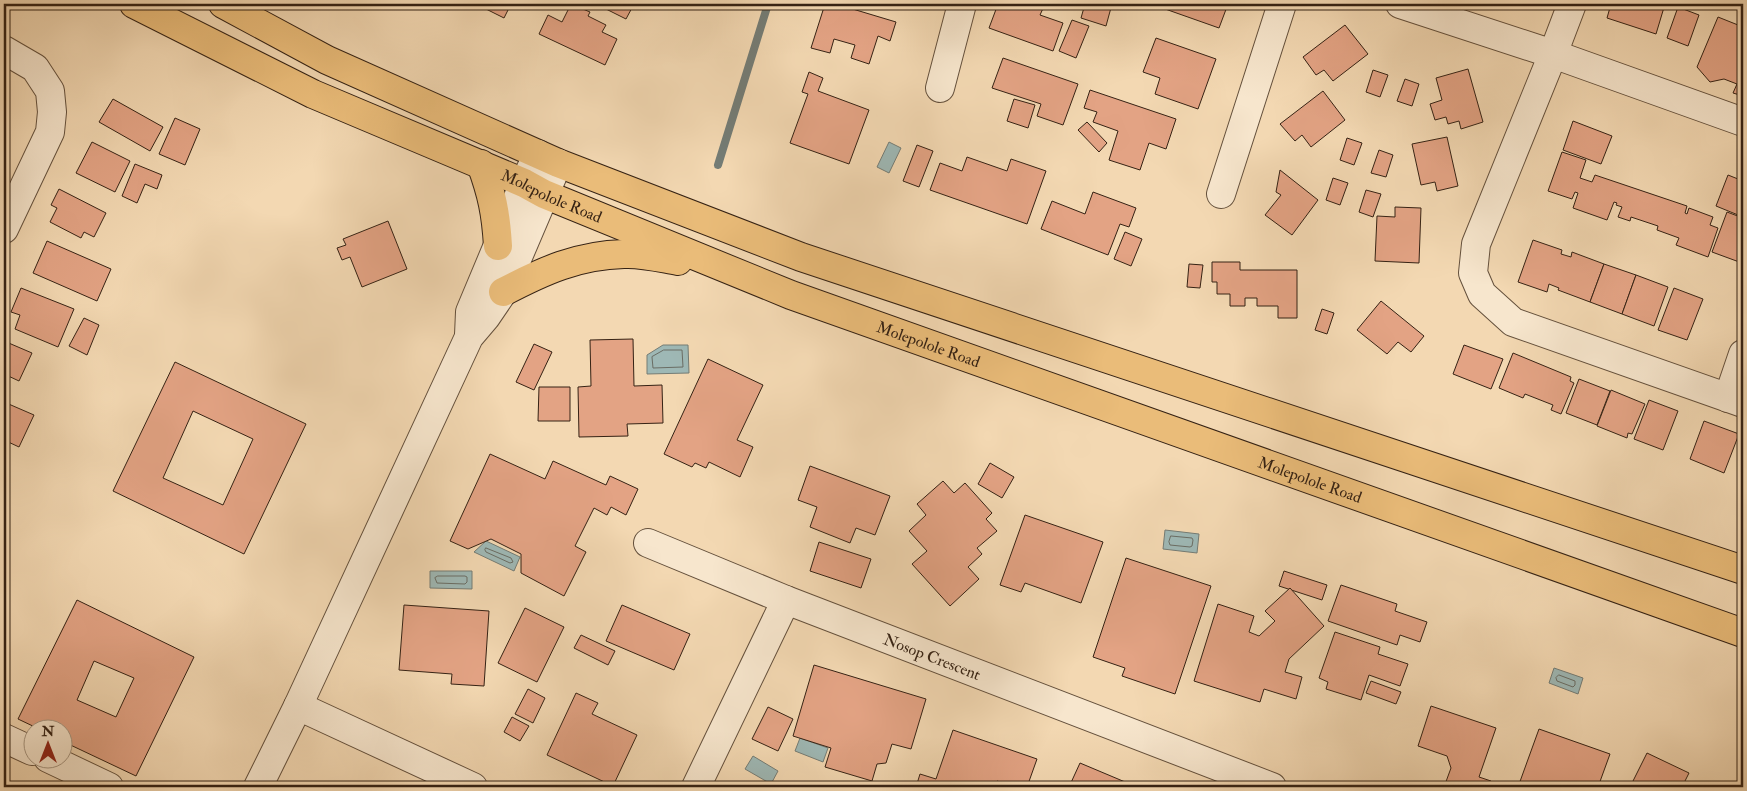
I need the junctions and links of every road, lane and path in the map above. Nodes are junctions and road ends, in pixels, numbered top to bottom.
1 (134, 4) edge
2 (223, 4) edge
3 (962, 4) edge
4 (1282, 4) edge
5 (1400, 4) edge
6 (1572, 4) edge
7 (4, 50) edge
8 (1553, 54) junction
9 (940, 88) dead end
10 (1743, 122) edge
11 (548, 159) junction
12 (481, 164) junction
13 (534, 188) junction
14 (1221, 194) dead end
15 (4, 228) edge
16 (498, 246) junction
17 (714, 265) junction
18 (503, 292) junction
19 (469, 337) junction
20 (1743, 354) edge
21 (1735, 400) edge
22 (648, 543) dead end
23 (1743, 570) edge
24 (786, 600) junction
25 (1743, 633) edge
26 (298, 706) junction
27 (4, 738) edge
28 (22, 746) edge
29 (69, 768) edge
30 (1267, 786) edge
31 (109, 787) edge
32 (258, 787) edge
33 (473, 787) edge
34 (696, 787) edge

1 - 12 main road, Molepolole Road
2 - 11 main road, Molepolole Road
3 - 9 street
4 - 14 street
5 - 8 street
6 - 8 street
7 - 15 street
8 - 10 street
8 - 21 street
11 - 13 street
11 - 23 main road, Molepolole Road
12 - 13 main road, Molepolole Road
12 - 16 main road
13 - 16 street
13 - 17 main road, Molepolole Road
13 - 18 street
16 - 19 street
17 - 18 main road
17 - 25 main road, Molepolole Road
18 - 19 street
19 - 26 street
20 - 21 street
22 - 24 street, Nosop Crescent
24 - 30 street, Nosop Crescent
24 - 34 street
26 - 32 street
26 - 33 street
27 - 28 street
29 - 31 street

